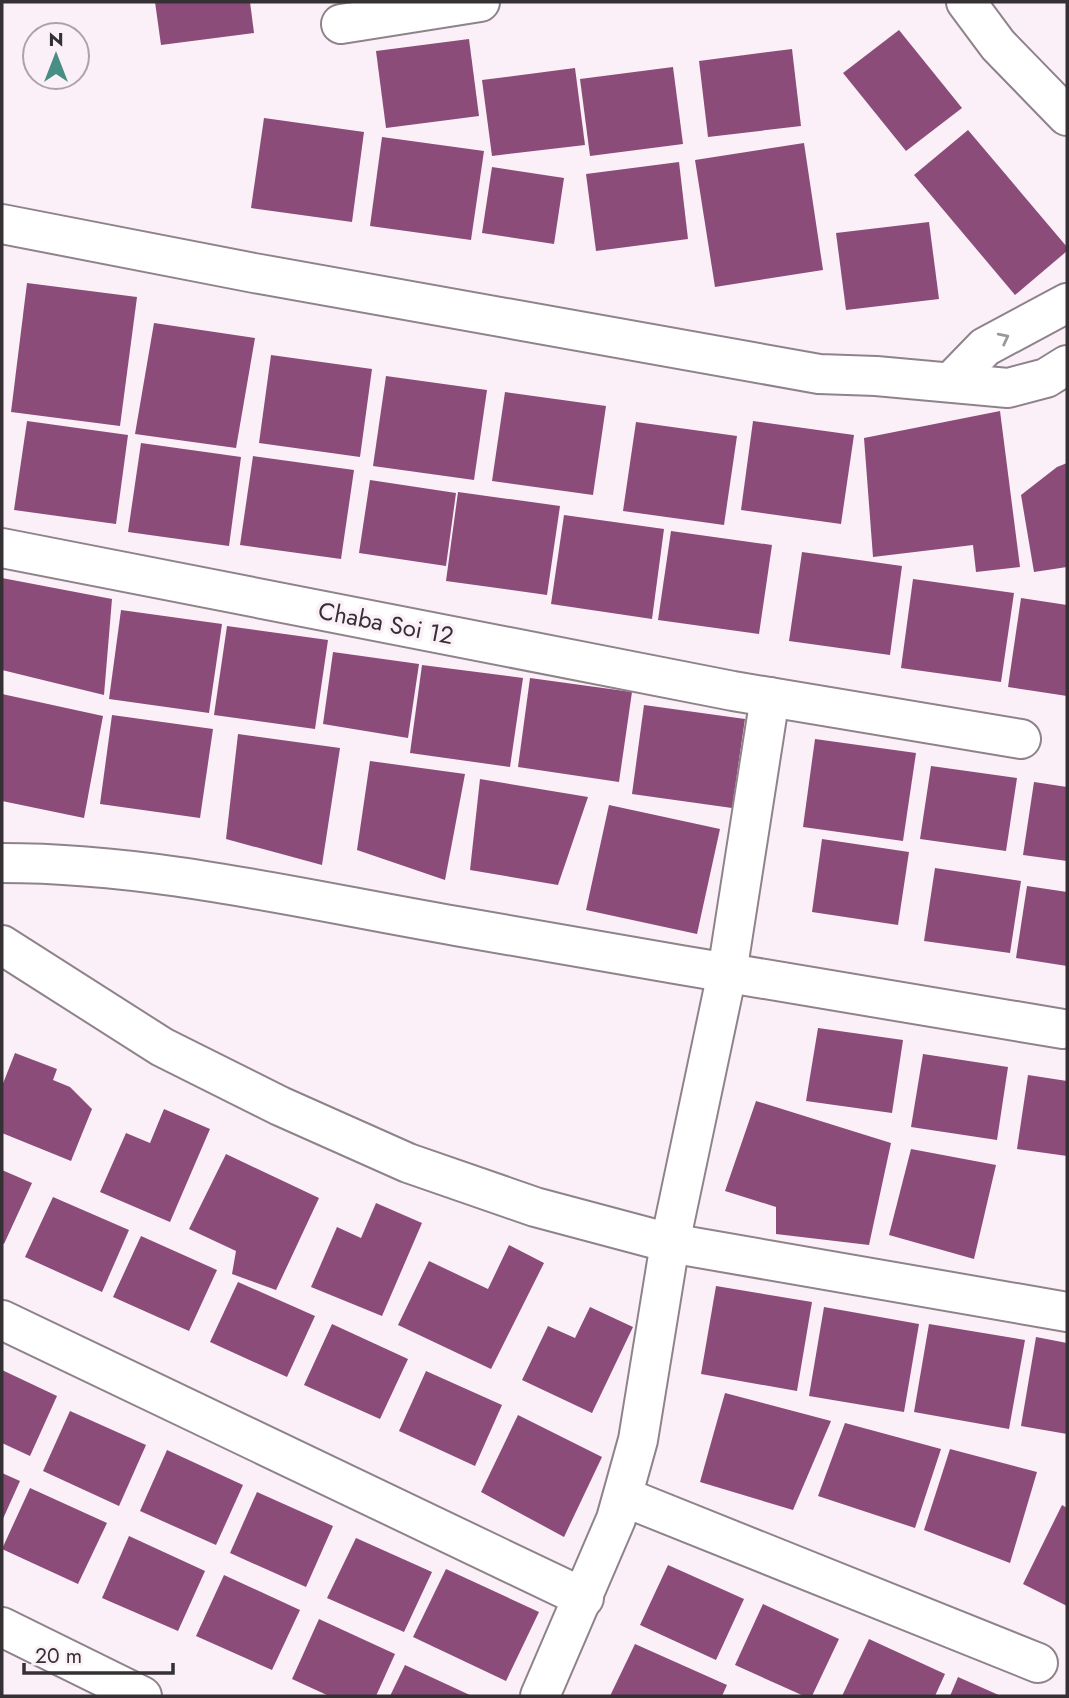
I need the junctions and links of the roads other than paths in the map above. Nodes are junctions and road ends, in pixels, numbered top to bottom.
1 (480, 2) edge
2 (966, 2) edge
3 (341, 24) dead end
4 (1067, 116) edge
5 (2, 224) edge
6 (1067, 303) edge
7 (1067, 365) edge
8 (952, 381) junction
9 (2, 548) edge
10 (770, 697) junction
11 (1021, 739) dead end
12 (2, 863) edge
13 (2, 945) edge
14 (727, 973) junction
15 (1063, 1029) dead end
16 (670, 1243) junction
17 (1067, 1312) edge
18 (2, 1320) edge
19 (624, 1497) junction
20 (584, 1598) junction
21 (2, 1627) edge
22 (1038, 1663) dead end
23 (142, 1696) edge
24 (540, 1696) edge

1 - 3 street
2 - 4 street
5 - 8 street
8 -> 6 street
7 - 8 street
9 - 10 street, Chaba Soi 12
10 - 11 street, Chaba Soi 12
10 - 14 street
12 - 14 street
13 - 16 street
14 - 15 street
14 - 16 street
16 - 17 street
16 - 19 street
18 - 20 street
19 - 20 street
19 - 22 street
20 - 24 street
21 - 23 street

